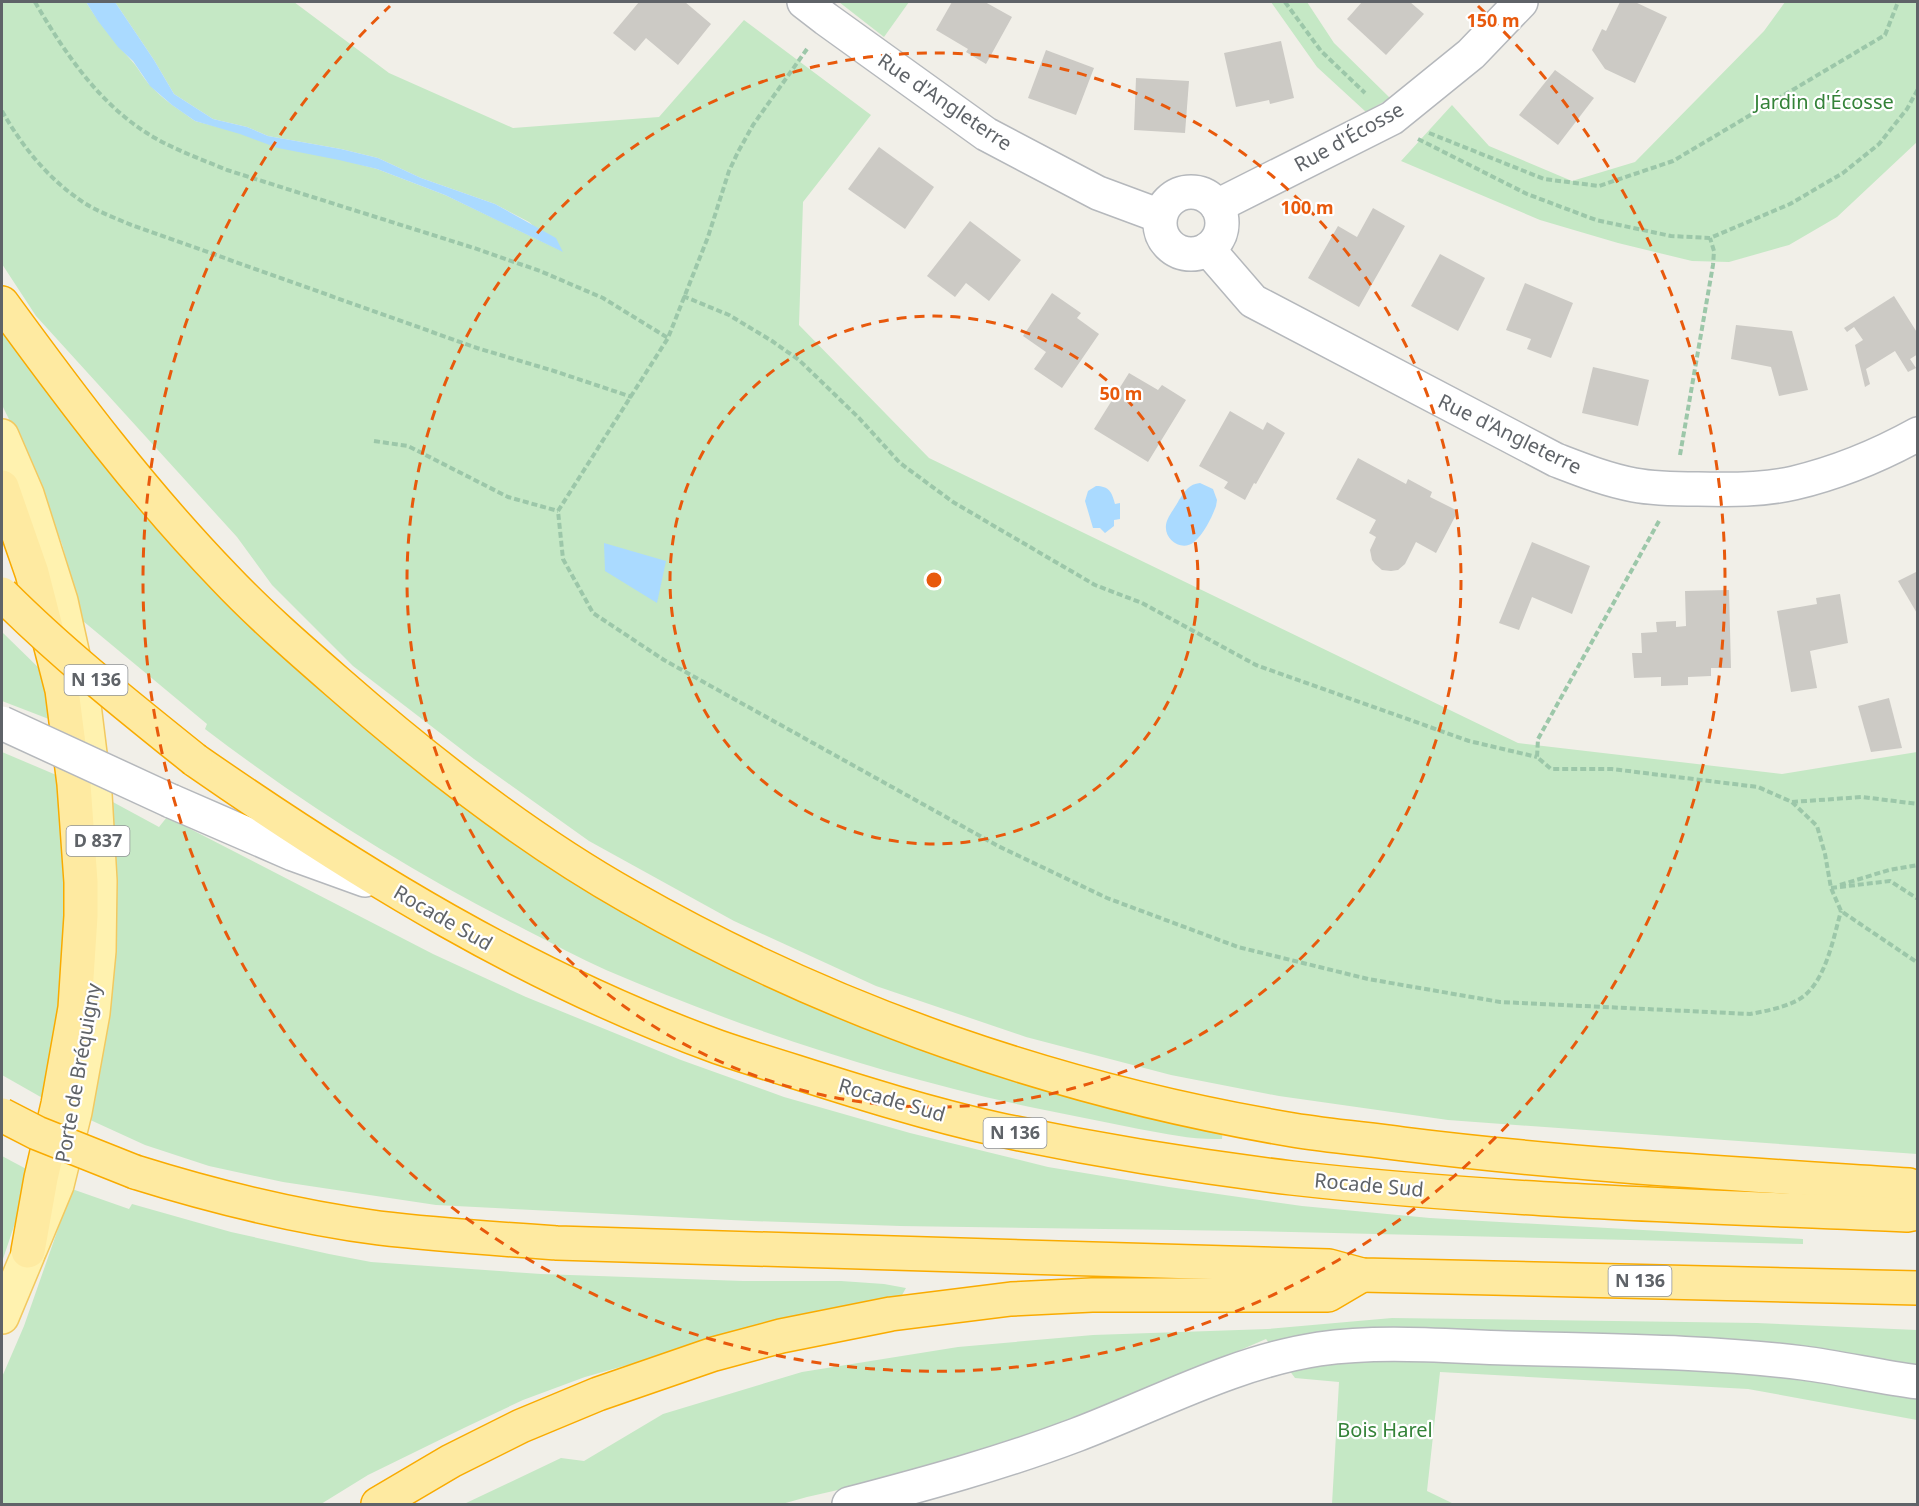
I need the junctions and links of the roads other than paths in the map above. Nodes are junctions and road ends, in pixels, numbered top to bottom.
1 (1521, 2) edge
2 (815, 10) edge
3 (1217, 206) junction
4 (1160, 216) junction
5 (1208, 249) junction
6 (2, 303) edge
7 (1917, 434) edge
8 (2, 436) edge
9 (2, 487) edge
10 (2, 594) edge
11 (2, 723) edge
12 (397, 892) junction
13 (2, 1115) edge
14 (1917, 1190) edge
15 (1917, 1213) edge
16 (28, 1251) junction
17 (1362, 1275) junction
18 (1917, 1288) edge
19 (2, 1317) edge
20 (1917, 1382) edge
21 (378, 1504) edge
22 (849, 1504) edge

1 - 3 street, Rue d'Écosse
2 - 4 street, Rue d'Angleterre
3 - 4 street
3 - 5 street
4 - 5 street
5 - 7 street, Rue d'Angleterre
6 - 14 highway
8 - 16 main road, Porte de Bréquigny / D 837
9 - 16 highway
10 - 12 highway, Rocade Sud / N 136, bridge
11 - 12 street, bridge
12 - 15 highway, Rocade Sud / N 136
13 - 17 highway, N 136, bridge
16 - 19 main road, D 837
17 - 18 highway, N 136
17 - 21 highway
20 - 22 street

